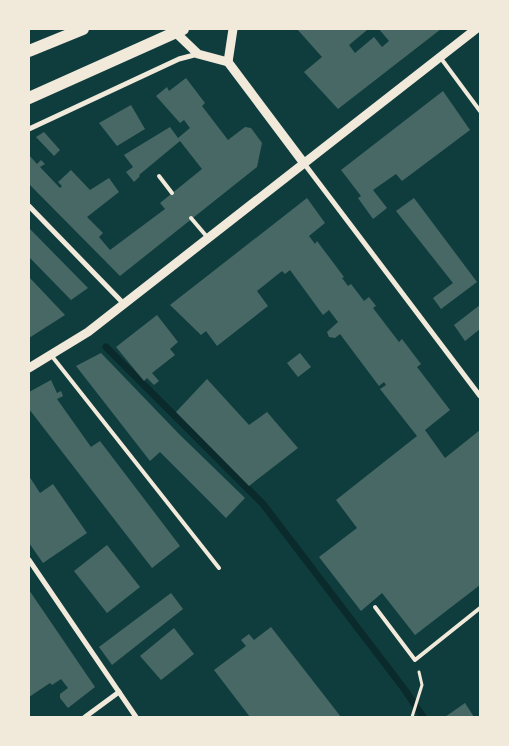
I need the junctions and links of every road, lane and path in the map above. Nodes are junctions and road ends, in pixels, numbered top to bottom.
1 (83, 29) edge
2 (233, 29) edge
3 (476, 29) edge
4 (176, 30) edge
5 (29, 51) edge
6 (198, 54) junction
7 (440, 57) junction
8 (228, 62) junction
9 (29, 98) edge
10 (480, 111) edge
11 (29, 129) edge
12 (304, 162) junction
13 (159, 176) dead end
14 (172, 193) dead end
15 (29, 206) edge
16 (191, 218) dead end
17 (208, 238) junction
18 (124, 304) junction
19 (51, 355) junction
20 (29, 368) edge
21 (480, 396) edge
22 (29, 560) edge
23 (219, 568) dead end
24 (374, 607) dead end
25 (480, 608) edge
26 (422, 685) dead end
27 (119, 692) junction
28 (85, 717) edge
29 (136, 717) edge
30 (412, 717) edge

1 - 5 main road
2 - 8 street
3 - 7 street
4 - 6 street
4 - 9 main road
6 - 8 street
6 - 11 street
7 - 10 lane
7 - 12 street
8 - 12 street
12 - 17 street
12 - 21 street
13 - 14 lane
15 - 18 street
16 - 17 lane
17 - 18 street
18 - 19 street
19 - 20 street
19 - 23 lane
22 - 27 street
24 - 25 lane
26 - 30 path
27 - 28 street
27 - 29 street

